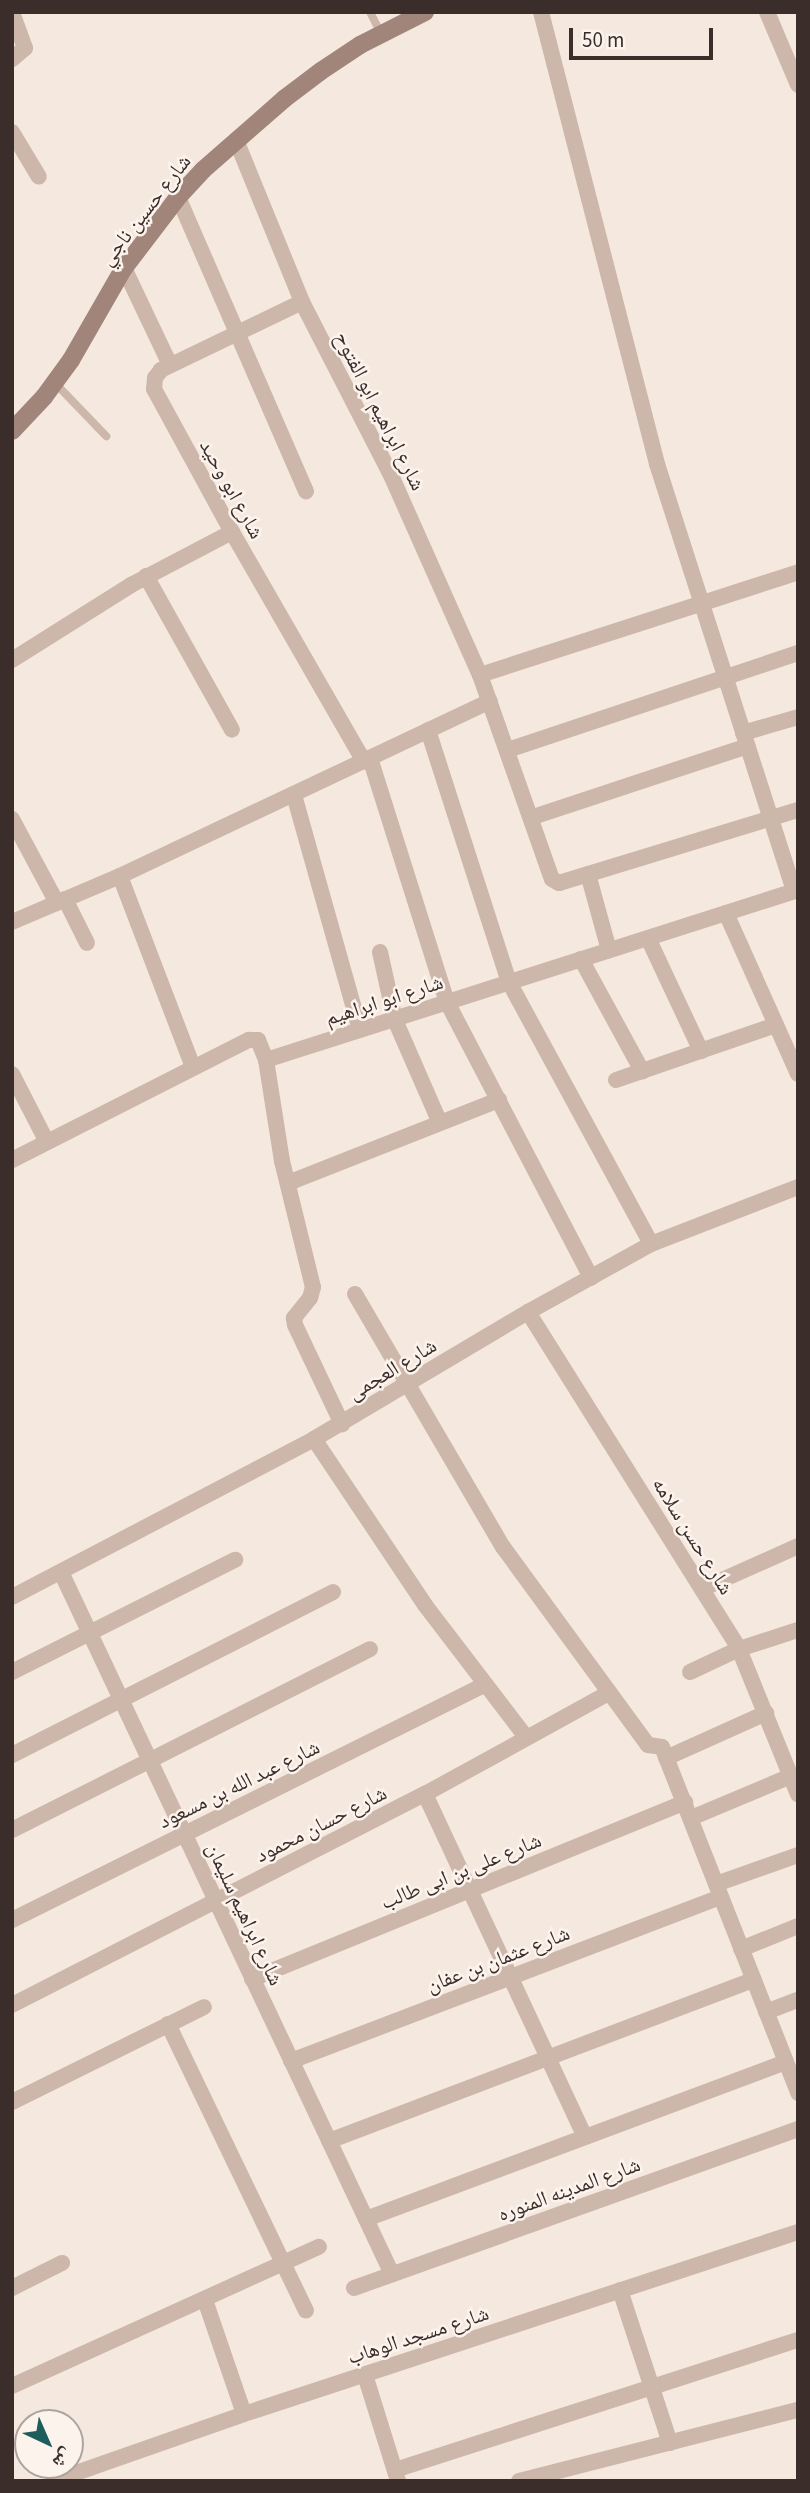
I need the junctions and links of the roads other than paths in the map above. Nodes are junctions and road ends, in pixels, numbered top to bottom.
1 (12, 12) edge
2 (370, 12) edge
3 (425, 12) edge
4 (541, 12) edge
5 (767, 12) edge
6 (381, 34) junction
7 (12, 59) edge
8 (798, 85) edge
9 (12, 132) edge
10 (236, 140) junction
11 (39, 177) dead end
12 (178, 197) junction
13 (124, 268) junction
14 (302, 302) junction
15 (237, 333) junction
16 (170, 365) junction
17 (54, 383) junction
18 (13, 429) edge
19 (106, 436) dead end
20 (306, 491) dead end
21 (232, 532) junction
22 (798, 572) edge
23 (146, 576) junction
24 (702, 602) junction
25 (798, 653) edge
26 (12, 660) edge
27 (480, 676) junction
28 (725, 676) junction
29 (490, 701) junction
30 (798, 717) edge
31 (232, 730) dead end
32 (428, 730) junction
33 (745, 739) junction
34 (508, 750) junction
35 (367, 760) junction
36 (294, 795) junction
37 (798, 810) edge
38 (533, 817) junction
39 (771, 818) junction
40 (12, 819) edge
41 (588, 874) junction
42 (120, 876) junction
43 (796, 890) edge
44 (61, 901) junction
45 (726, 913) junction
46 (12, 922) edge
47 (648, 938) junction
48 (87, 943) dead end
49 (609, 950) junction
50 (380, 952) dead end
51 (581, 959) junction
52 (509, 982) junction
53 (447, 1002) junction
54 (395, 1020) junction
55 (776, 1025) junction
56 (360, 1030) junction
57 (701, 1051) junction
58 (266, 1060) junction
59 (193, 1067) junction
60 (642, 1071) junction
61 (12, 1074) edge
62 (798, 1074) edge
63 (616, 1080) dead end
64 (499, 1100) junction
65 (440, 1124) junction
66 (47, 1142) junction
67 (12, 1160) edge
68 (288, 1183) junction
69 (798, 1187) edge
70 (651, 1244) junction
71 (591, 1278) junction
72 (355, 1294) dead end
73 (528, 1312) junction
74 (407, 1384) junction
75 (342, 1424) junction
76 (314, 1439) junction
77 (798, 1546) edge
78 (235, 1560) dead end
79 (61, 1572) junction
80 (702, 1589) junction
81 (333, 1592) dead end
82 (12, 1597) edge
83 (798, 1630) edge
84 (90, 1632) junction
85 (370, 1649) dead end
86 (739, 1649) junction
87 (12, 1672) edge
88 (690, 1672) dead end
89 (484, 1685) junction
90 (609, 1693) junction
91 (121, 1699) junction
92 (766, 1713) junction
93 (526, 1737) junction
94 (12, 1755) edge
95 (666, 1758) junction
96 (150, 1761) junction
97 (791, 1776) junction
98 (425, 1794) junction
99 (798, 1794) edge
100 (688, 1810) junction
101 (12, 1830) edge
102 (185, 1834) junction
103 (798, 1855) edge
104 (470, 1890) junction
105 (719, 1890) junction
106 (216, 1901) junction
107 (12, 1920) edge
108 (798, 1926) edge
109 (741, 1949) junction
110 (510, 1977) junction
111 (252, 1979) junction
112 (753, 1980) junction
113 (798, 2000) edge
114 (12, 2005) edge
115 (204, 2007) dead end
116 (766, 2012) junction
117 (168, 2024) junction
118 (548, 2058) junction
119 (291, 2061) junction
120 (786, 2062) junction
121 (798, 2093) edge
122 (12, 2102) edge
123 (798, 2129) edge
124 (585, 2137) junction
125 (329, 2141) junction
126 (366, 2220) junction
127 (798, 2232) edge
128 (319, 2247) dead end
129 (62, 2263) dead end
130 (283, 2263) junction
131 (392, 2274) junction
132 (12, 2288) edge
133 (354, 2288) dead end
134 (620, 2290) junction
135 (205, 2300) junction
136 (306, 2311) dead end
137 (798, 2340) edge
138 (365, 2375) junction
139 (12, 2386) edge
140 (652, 2387) junction
141 (798, 2410) edge
142 (244, 2414) junction
143 (670, 2443) junction
144 (397, 2475) edge
145 (52, 2481) edge
146 (519, 2481) edge

1 - 7 street
2 - 6 lane
3 - 6 street, شارع حسين ناجي
4 - 24 street
5 - 8 street
6 - 10 street, شارع حسين ناجي
9 - 11 street
10 - 12 street, شارع حسين ناجي
10 - 14 street, شارع ابراهيم ابو الفتوح
12 - 13 street, شارع حسين ناجي
12 - 15 street
13 - 16 street
13 - 17 street, شارع حسين ناجي
14 - 15 street
14 - 27 street, شارع ابراهيم ابو الفتوح
15 - 16 street
15 - 20 street
16 - 21 street, شارع ابو وحيد
17 - 18 street, شارع حسين ناجي
17 - 19 lane
21 - 23 street
21 - 35 street, شارع ابو وحيد
22 - 24 street
23 - 26 street
23 - 31 street
24 - 27 street
24 - 28 street
25 - 28 street
27 - 29 street, شارع ابراهيم ابو الفتوح
28 - 33 street
28 - 34 street
29 - 32 street
29 - 34 street, شارع ابراهيم ابو الفتوح
30 - 33 street
32 - 35 street
32 - 52 street
33 - 38 street
33 - 39 street
34 - 38 street, شارع ابراهيم ابو الفتوح
35 - 36 street
35 - 53 street, شارع ابو وحيد
36 - 42 street
36 - 56 street
37 - 39 street
38 - 41 street, شارع ابراهيم ابو الفتوح
39 - 41 street
39 - 43 street
40 - 44 street
41 - 49 street
42 - 44 street
42 - 59 street
43 - 45 street, شارع ابو ابراهيم
44 - 46 street
44 - 48 street
45 - 47 street, شارع ابو ابراهيم
45 - 55 street
47 - 49 street, شارع ابو ابراهيم
47 - 57 street
49 - 51 street, شارع ابو ابراهيم
50 - 54 street
51 - 52 street, شارع ابو ابراهيم
51 - 60 street
52 - 53 street, شارع ابو ابراهيم
52 - 70 street
53 - 54 street, شارع ابو ابراهيم
53 - 64 street, شارع ابو وحيد
54 - 56 street, شارع ابو ابراهيم
54 - 65 street
55 - 57 street
55 - 62 street
56 - 58 street, شارع ابو ابراهيم
57 - 60 street
58 - 59 street
58 - 68 street
59 - 66 street
60 - 63 street
61 - 66 street
64 - 65 street
64 - 71 street, شارع ابو وحيد
65 - 68 street
66 - 67 street
68 - 75 street
69 - 70 street, شارع العجمى
70 - 71 street, شارع العجمى
71 - 73 street, شارع العجمى
72 - 74 street
73 - 74 street, شارع العجمى
73 - 80 street, شارع حسن سلامه
74 - 75 street, شارع العجمى
74 - 90 street
75 - 76 street, شارع العجمى
76 - 79 street, شارع العجمى
76 - 89 street
77 - 80 street
78 - 84 street
79 - 82 street, شارع العجمى
79 - 84 street, شارع ابراهيم سليمان
80 - 86 street, شارع حسن سلامه
81 - 91 street
83 - 86 street
84 - 87 street
84 - 91 street, شارع ابراهيم سليمان
85 - 96 street
86 - 88 street
86 - 92 street, شارع حسن سلامه
89 - 93 street
89 - 102 street, شارع عبد الله بن مسعود
90 - 93 street, شارع حسان محمود
90 - 95 street
91 - 94 street
91 - 96 street, شارع ابراهيم سليمان
92 - 95 street
92 - 97 street, شارع حسن سلامه
93 - 98 street, شارع حسان محمود
95 - 100 street
96 - 101 street
96 - 102 street, شارع ابراهيم سليمان
97 - 99 street, شارع حسن سلامه
97 - 100 street, شارع على بن ابى طالب
98 - 104 street
98 - 106 street, شارع حسان محمود
100 - 104 street, شارع على بن ابى طالب
100 - 105 street
102 - 106 street, شارع ابراهيم سليمان
102 - 107 street, شارع عبد الله بن مسعود
103 - 105 street, شارع عثمان بن عفان
104 - 110 street
104 - 111 street, شارع على بن ابى طالب
105 - 109 street
105 - 110 street, شارع عثمان بن عفان
106 - 111 street, شارع ابراهيم سليمان
106 - 114 street, شارع حسان محمود
108 - 109 street
109 - 112 street
110 - 118 street
110 - 119 street, شارع عثمان بن عفان
111 - 119 street, شارع ابراهيم سليمان
112 - 116 street
112 - 118 street
113 - 116 street
115 - 117 street
116 - 120 street
117 - 122 street
117 - 130 street
118 - 124 street
118 - 125 street
119 - 125 street, شارع ابراهيم سليمان
120 - 121 street
120 - 124 street
123 - 131 street, شارع المدينه المنوره
124 - 126 street
125 - 126 street, شارع ابراهيم سليمان
126 - 131 street, شارع ابراهيم سليمان
127 - 134 street, شارع مسجد الوهاب
128 - 130 street
129 - 132 street
130 - 135 street
130 - 136 street
131 - 133 street, شارع المدينه المنوره
134 - 138 street, شارع مسجد الوهاب
134 - 140 street
135 - 139 street
135 - 142 street
137 - 140 street
138 - 142 street, شارع مسجد الوهاب
138 - 144 street
140 - 143 street
140 - 144 street
141 - 143 street
142 - 145 street, شارع مسجد الوهاب
143 - 146 street

